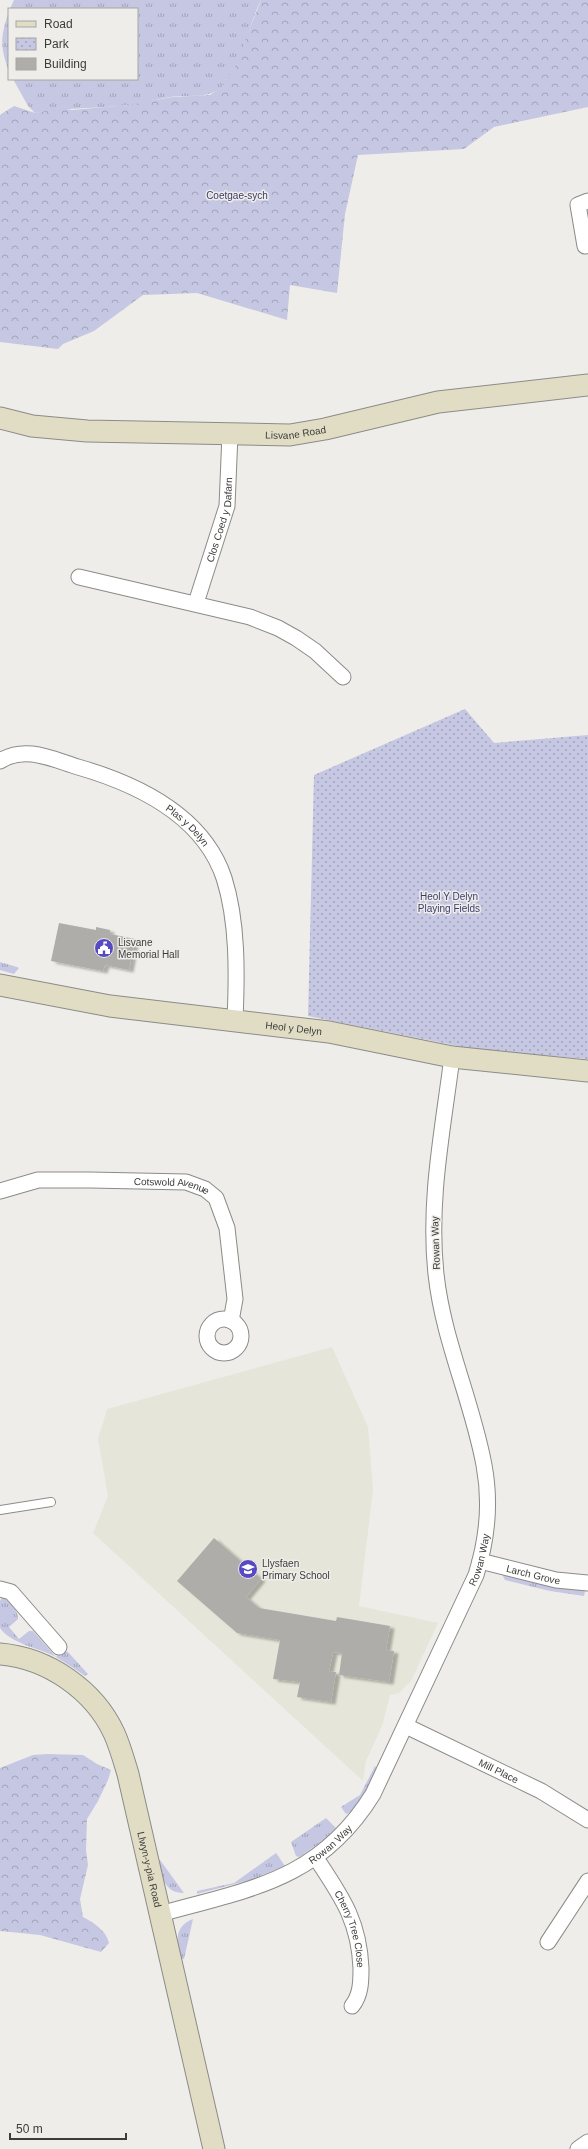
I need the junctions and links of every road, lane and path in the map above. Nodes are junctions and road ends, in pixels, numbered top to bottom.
1 (588, 201) edge
2 (585, 246) dead end
3 (588, 385) edge
4 (0, 418) edge
5 (230, 434) junction
6 (79, 578) dead end
7 (196, 603) junction
8 (343, 677) dead end
9 (0, 761) edge
10 (0, 985) edge
11 (235, 1020) junction
12 (452, 1057) junction
13 (588, 1071) edge
14 (0, 1191) edge
15 (231, 1320) dead end
16 (51, 1502) dead end
17 (0, 1510) edge
18 (480, 1561) junction
19 (588, 1583) edge
20 (0, 1589) edge
21 (59, 1647) dead end
22 (0, 1654) edge
23 (406, 1726) junction
24 (588, 1820) edge
25 (316, 1858) junction
26 (588, 1880) edge
27 (160, 1914) junction
28 (548, 1942) dead end
29 (352, 2006) dead end
30 (588, 2142) edge
31 (214, 2149) edge
32 (578, 2149) edge

1 - 2 street
3 - 5 street, Lisvane Road
4 - 5 street, Lisvane Road
5 - 7 street, Clos Coed y Dafarn
6 - 7 street
7 - 8 street
9 - 11 street, Plas y Delyn
10 - 11 street, Heol y Delyn
11 - 12 street, Heol y Delyn
12 - 13 street, Heol y Delyn
12 - 18 street, Rowan Way
14 - 15 street, Cotswold Avenue
16 - 17 lane
18 - 19 street, Larch Grove
18 - 23 street, Rowan Way
20 - 21 street
22 - 27 street, Llwyn-y-pia Road
23 - 24 street, Mill Place
23 - 25 street, Rowan Way
25 - 27 street, Rowan Way
25 - 29 street, Cherry Tree Close
26 - 28 street
27 - 31 street, Llwyn-y-pia Road
30 - 32 street

